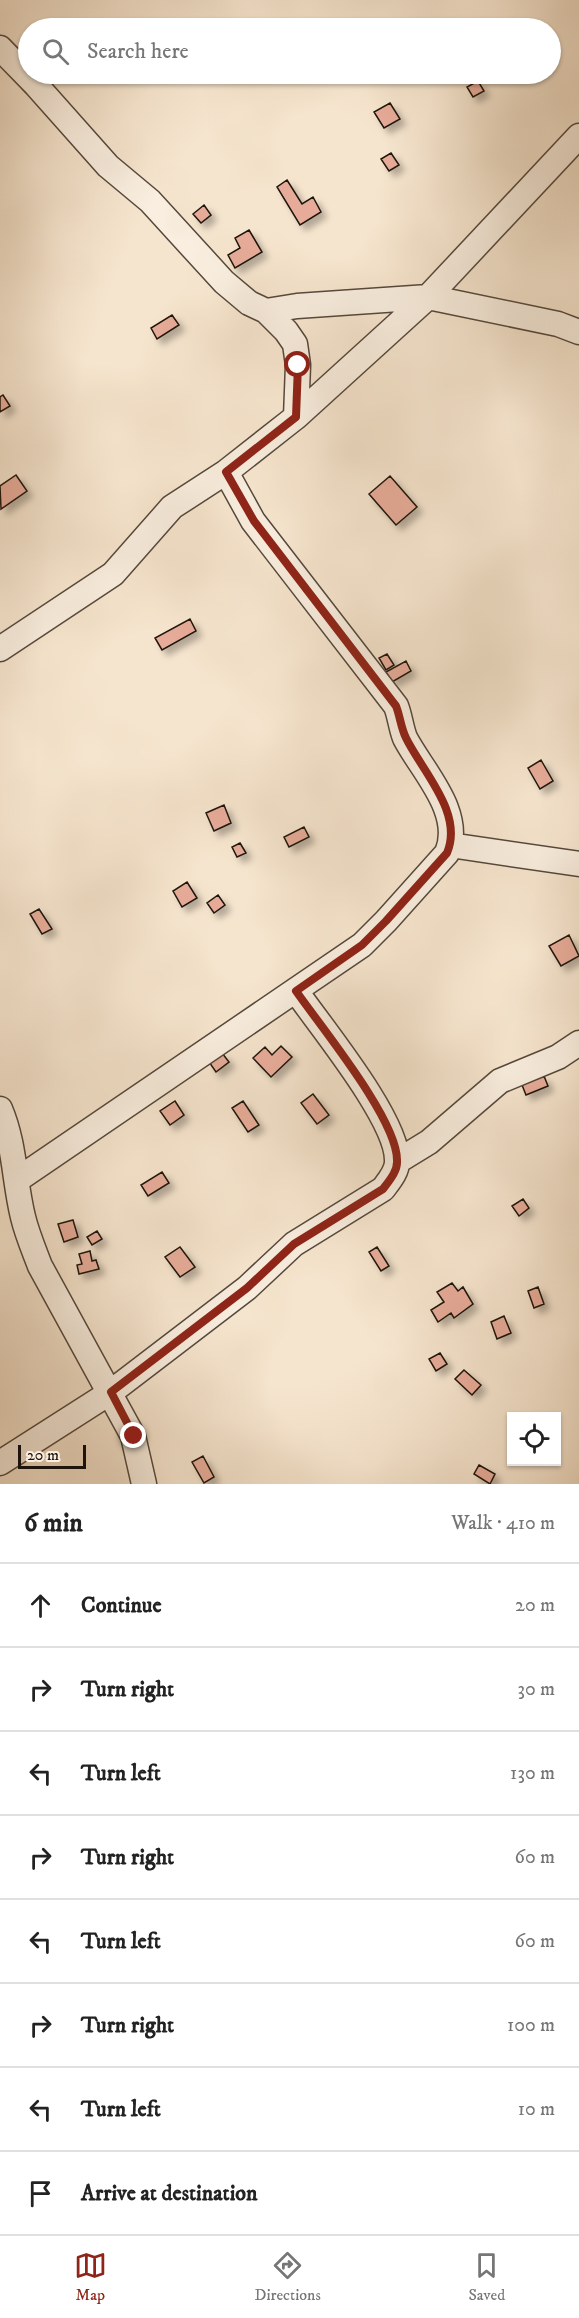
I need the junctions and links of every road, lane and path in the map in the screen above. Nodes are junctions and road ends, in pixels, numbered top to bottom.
1 (0, 48) edge
2 (18, 66) edge
3 (36, 84) edge
4 (579, 136) edge
5 (428, 297) junction
6 (266, 311) junction
7 (579, 332) edge
8 (296, 417) junction
9 (226, 472) junction
10 (0, 649) edge
11 (450, 845) junction
12 (579, 864) edge
13 (296, 991) junction
14 (579, 1042) edge
15 (0, 1108) edge
16 (398, 1161) junction
17 (17, 1180) junction
18 (111, 1392) junction
19 (0, 1463) edge
20 (148, 1482) edge

1 - 2 street
3 - 6 street
4 - 5 street
5 - 6 street
5 - 7 street
5 - 8 street
6 - 8 street
8 - 9 street
9 - 10 street
9 - 11 street
11 - 12 street
11 - 13 street
13 - 16 street
13 - 17 street
14 - 16 street
15 - 17 street
16 - 18 street
17 - 18 street
18 - 19 street
18 - 20 street

